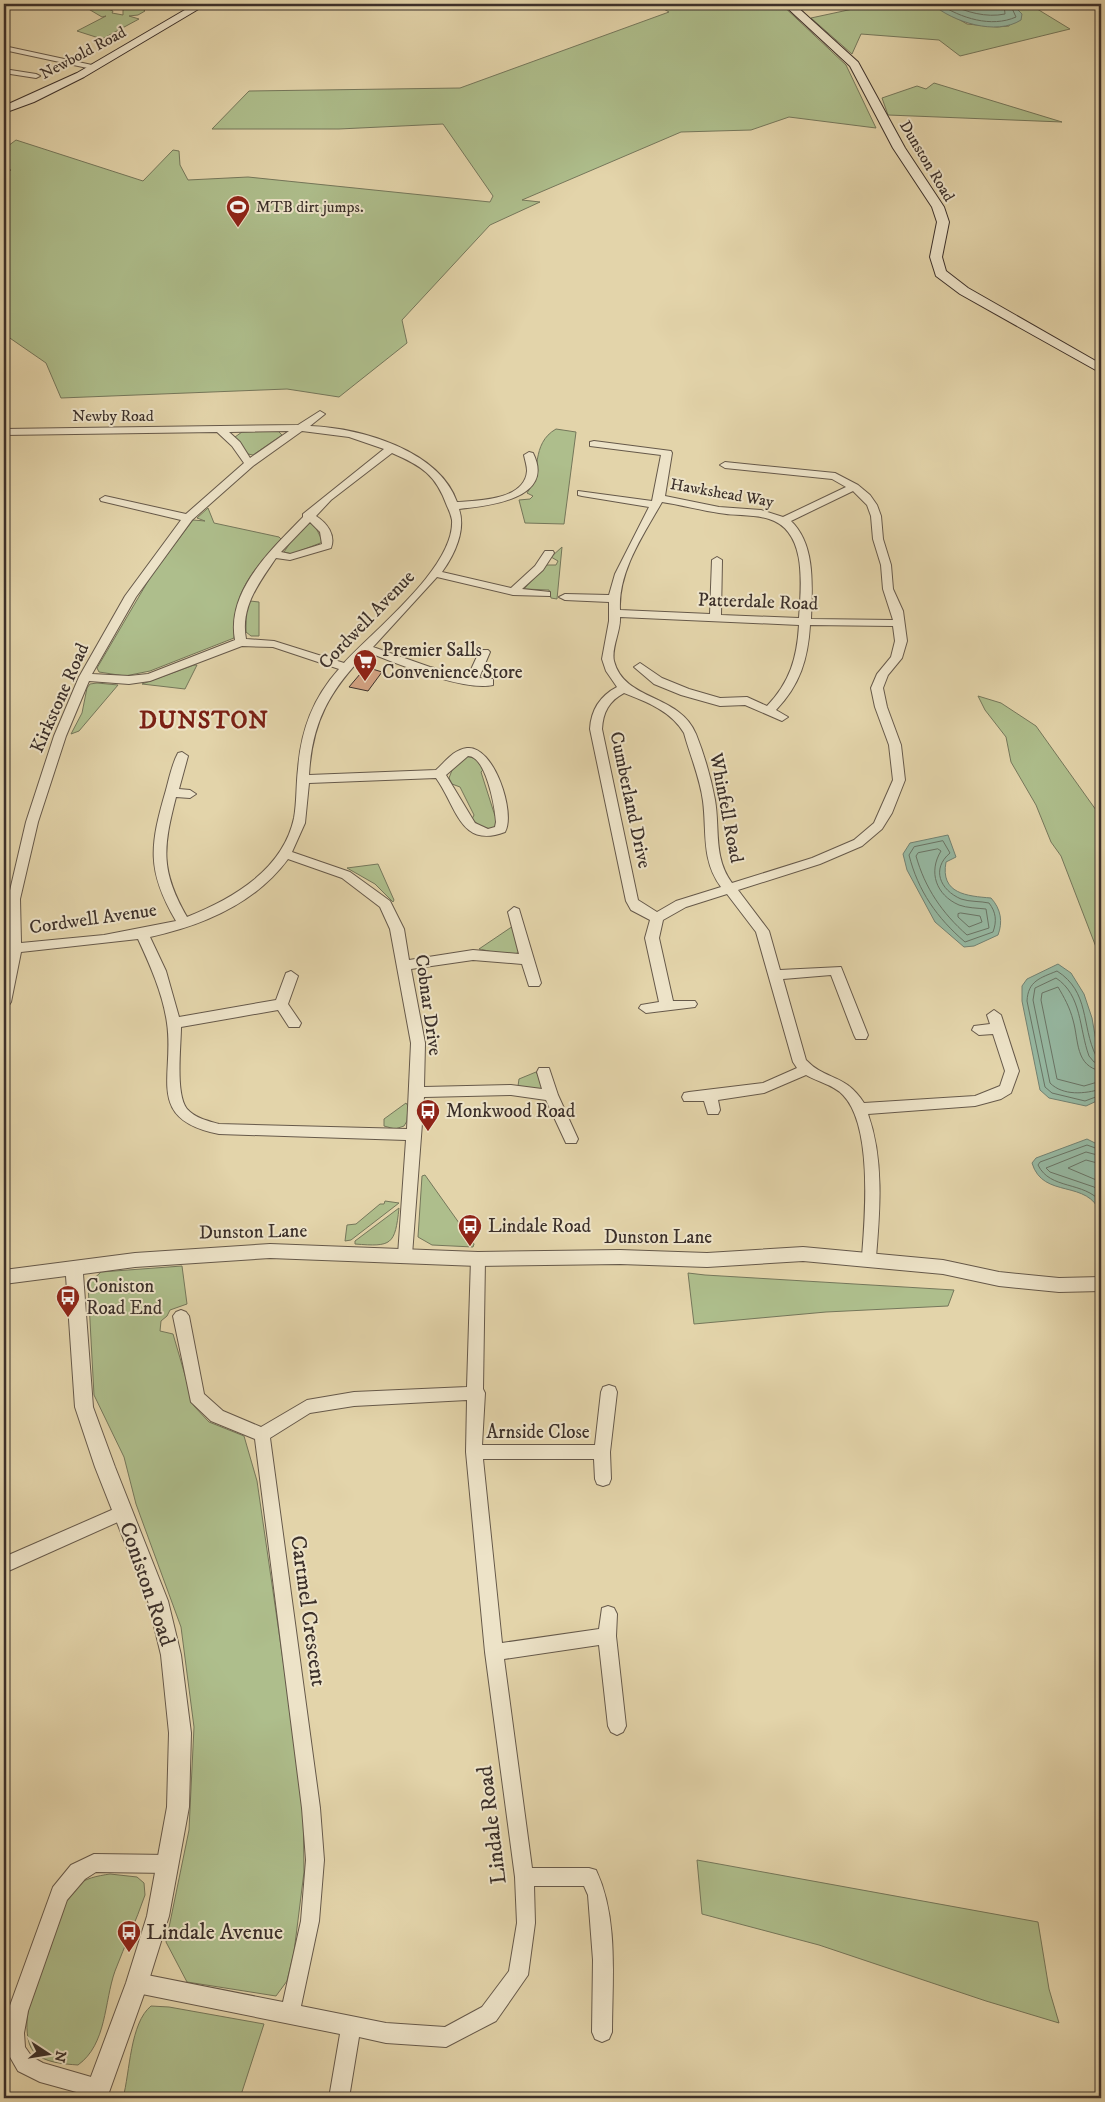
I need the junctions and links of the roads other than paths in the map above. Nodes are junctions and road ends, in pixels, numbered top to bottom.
1 (202, 4) edge
2 (788, 4) edge
3 (4, 48) edge
4 (92, 67) junction
5 (4, 70) edge
6 (16, 74) junction
7 (36, 76) dead end
8 (4, 83) edge
9 (4, 110) edge
10 (1101, 369) edge
11 (4, 402) edge
12 (320, 414) dead end
13 (4, 421) edge
14 (300, 428) junction
15 (222, 430) junction
16 (4, 432) edge
17 (594, 444) dead end
18 (392, 448) junction
19 (529, 455) dead end
20 (249, 464) junction
21 (725, 465) dead end
22 (854, 487) junction
23 (582, 493) dead end
24 (105, 499) dead end
25 (657, 501) junction
26 (452, 506) junction
27 (307, 516) junction
28 (188, 518) junction
29 (783, 521) junction
30 (549, 553) dead end
31 (272, 554) junction
32 (717, 560) dead end
33 (436, 574) junction
34 (514, 592) junction
35 (546, 594) dead end
36 (565, 597) dead end
37 (614, 599) junction
38 (616, 613) junction
39 (715, 618) junction
40 (804, 622) junction
41 (898, 622) junction
42 (241, 642) junction
43 (366, 648) junction
44 (484, 652) dead end
45 (640, 667) dead end
46 (345, 668) junction
47 (85, 677) junction
48 (472, 681) junction
49 (490, 682) dead end
50 (624, 688) junction
51 (769, 710) junction
52 (782, 717) dead end
53 (182, 756) dead end
54 (439, 774) junction
55 (303, 779) junction
56 (172, 793) junction
57 (190, 794) dead end
58 (286, 854) junction
59 (730, 889) junction
60 (9, 899) edge
61 (514, 912) dead end
62 (657, 918) junction
63 (184, 924) junction
64 (142, 934) junction
65 (15, 948) junction
66 (527, 959) junction
67 (404, 966) junction
68 (776, 975) junction
69 (291, 976) dead end
70 (534, 983) dead end
71 (4, 1002) edge
72 (281, 1004) junction
73 (690, 1004) dead end
74 (667, 1006) junction
75 (646, 1008) dead end
76 (994, 1015) dead end
77 (174, 1023) junction
78 (294, 1023) dead end
79 (999, 1029) junction
80 (979, 1030) dead end
81 (861, 1035) dead end
82 (806, 1069) junction
83 (544, 1072) dead end
84 (417, 1092) junction
85 (551, 1095) junction
86 (710, 1095) junction
87 (689, 1096) dead end
88 (859, 1109) junction
89 (713, 1110) dead end
90 (414, 1135) junction
91 (571, 1139) dead end
92 (405, 1255) junction
93 (869, 1258) junction
94 (478, 1259) junction
95 (74, 1268) junction
96 (4, 1277) edge
97 (1101, 1284) edge
98 (181, 1316) dead end
99 (609, 1392) dead end
100 (476, 1393) junction
101 (262, 1434) junction
102 (474, 1452) junction
103 (602, 1452) junction
104 (603, 1479) dead end
105 (123, 1512) junction
106 (4, 1565) edge
107 (608, 1614) dead end
108 (607, 1636) junction
109 (494, 1652) junction
110 (617, 1726) dead end
111 (169, 1864) junction
112 (524, 1877) junction
113 (137, 1983) junction
114 (290, 2014) junction
115 (351, 2025) junction
116 (602, 2032) dead end
117 (97, 2093) edge
118 (339, 2098) edge

1 - 4 main road, Newbold Road
2 - 10 main road, Dunston Road
3 - 4 street
4 - 9 main road, Newbold Road
5 - 6 street
6 - 7 street
6 - 8 street
11 - 13 street
12 - 14 street, Kirkstone Road
14 - 15 street, Newby Road
14 - 18 street, Cordwell Avenue
14 - 20 street, Kirkstone Road
15 - 16 street, Newby Road
15 - 20 street
17 - 25 street
18 - 26 street, Cordwell Avenue
18 - 27 street
19 - 26 street
20 - 28 street, Kirkstone Road
21 - 22 street
22 - 29 street
22 - 41 street
23 - 25 street
24 - 28 street
25 - 29 street, Hawkshead Way
25 - 37 street
26 - 33 street, Cordwell Avenue
27 - 31 street
27 - 31 street
28 - 47 street, Kirkstone Road
29 - 40 street, Hawkshead Way
30 - 34 street
31 - 42 street
32 - 39 street
33 - 34 street
33 - 43 street, Cordwell Avenue
34 - 35 street
36 - 37 street
37 - 38 street
38 - 39 street, Patterdale Road
38 - 50 street
39 - 40 street, Patterdale Road
40 - 41 street, Patterdale Road
40 - 51 street, Hawkshead Way
41 - 59 street
42 - 46 street
42 - 47 street
43 - 46 street, Cordwell Avenue
43 - 48 street
44 - 48 street
45 - 51 street
46 - 55 street, Cordwell Avenue
47 - 60 street, Kirkstone Road
48 - 49 street
50 - 59 street, Whinfell Road
50 - 62 street, Cumberland Drive
51 - 52 street
53 - 56 street
54 - 54 street
54 - 55 street
55 - 58 street, Cordwell Avenue
56 - 57 street
56 - 63 street
58 - 63 street, Cordwell Avenue
58 - 67 street, Cobnar Drive
59 - 62 street
59 - 68 street, Whinfell Road
60 - 65 street, Kirkstone Road
61 - 66 street
62 - 74 street
63 - 64 street, Cordwell Avenue
64 - 65 street, Cordwell Avenue
64 - 77 street
65 - 71 street, Kirkstone Road
66 - 67 street
66 - 70 street
67 - 84 street, Cobnar Drive
68 - 81 street
68 - 82 street, Whinfell Road
69 - 72 street
72 - 77 street
72 - 78 street
73 - 74 street
74 - 75 street
76 - 79 street
77 - 90 street
79 - 80 street
79 - 88 street
82 - 86 street
82 - 88 street
83 - 85 street
84 - 85 street
84 - 90 street, Cobnar Drive
85 - 91 street
86 - 87 street
86 - 89 street
88 - 93 street
90 - 92 street, Cobnar Drive
92 - 94 street, Dunston Lane
92 - 95 street, Dunston Lane
93 - 94 street, Dunston Lane
93 - 97 street, Dunston Lane
94 - 100 street, Lindale Road
95 - 96 street, Dunston Lane
95 - 105 street, Coniston Road
98 - 101 street
99 - 103 street, Arnside Close
100 - 101 street
100 - 102 street, Lindale Road
101 - 114 street, Cartmel Crescent
102 - 103 street, Arnside Close
102 - 109 street, Lindale Road
103 - 104 street, Arnside Close
105 - 106 street, Coniston Road
105 - 111 street, Coniston Road
107 - 108 street
108 - 109 street
108 - 110 street
109 - 112 street, Lindale Road
111 - 113 street, Coniston Road
111 - 117 street, Coniston Road
112 - 115 street, Lindale Road
112 - 116 street
113 - 114 street, Lindale Road
113 - 117 street, Coniston Road
114 - 115 street, Lindale Road
115 - 118 street

